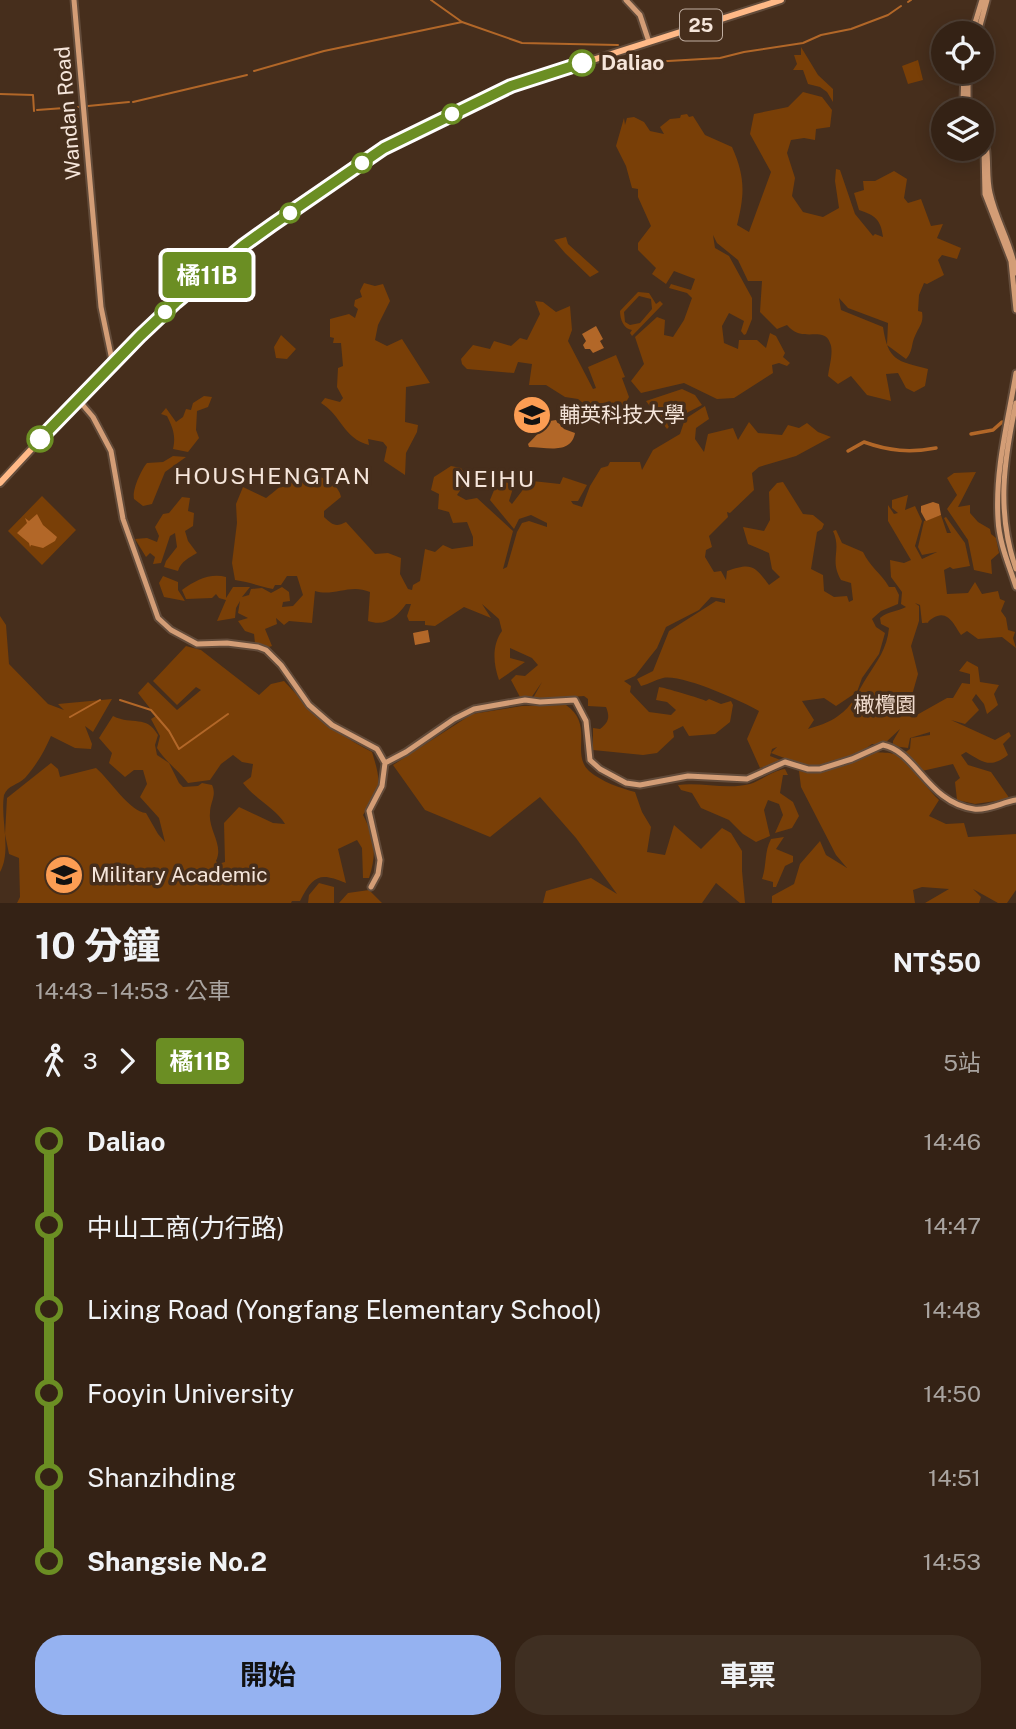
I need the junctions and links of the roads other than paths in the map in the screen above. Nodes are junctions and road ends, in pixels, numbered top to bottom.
1 (74, 0) edge
2 (626, 0) edge
3 (771, 0) edge
4 (781, 0) edge
5 (985, 0) edge
6 (977, 21) edge
7 (981, 21) edge
8 (648, 41) junction
9 (984, 161) edge
10 (989, 161) edge
11 (1016, 273) edge
12 (1016, 310) edge
13 (112, 363) junction
14 (1016, 373) edge
15 (1015, 384) edge
16 (77, 398) junction
17 (1016, 403) edge
18 (0, 481) edge
19 (1016, 569) edge
20 (1016, 587) edge
21 (385, 763) junction
22 (1016, 800) edge
23 (371, 887) dead end

1 - 13 street, Wandan Road
2 - 8 street
3 - 8 main road, 25
4 - 8 main road, 25
5 - 6 street
5 - 7 street
8 - 13 main road, 25
9 - 12 street
10 - 11 street
13 - 16 main road, 25
14 - 15 street
15 - 20 street
16 - 18 main road, 25
16 - 21 street
17 - 19 street
21 - 22 street
21 - 23 street

